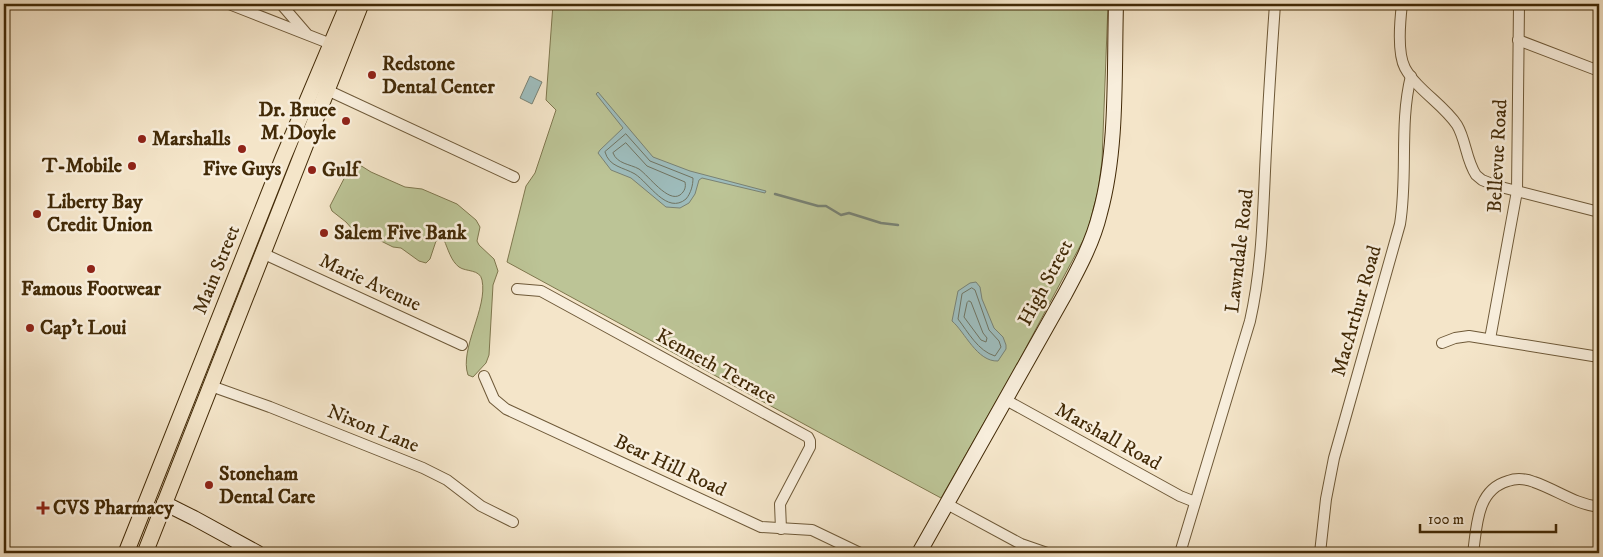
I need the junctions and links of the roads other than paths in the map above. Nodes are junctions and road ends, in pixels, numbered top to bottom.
1 (280, 4) edge
2 (348, 4) edge
3 (361, 4) edge
4 (1116, 4) edge
5 (1275, 4) edge
6 (1402, 4) edge
7 (1519, 4) edge
8 (236, 5) edge
9 (308, 35) junction
10 (1518, 40) junction
11 (331, 44) junction
12 (1599, 71) edge
13 (1411, 76) junction
14 (327, 90) junction
15 (514, 177) dead end
16 (1517, 191) junction
17 (1599, 212) edge
18 (262, 253) junction
19 (517, 289) dead end
20 (1490, 339) junction
21 (1442, 343) dead end
22 (462, 345) dead end
23 (1599, 357) edge
24 (484, 376) dead end
25 (211, 386) junction
26 (1006, 400) junction
27 (1195, 502) junction
28 (164, 504) junction
29 (947, 504) junction
30 (1599, 507) edge
31 (513, 522) dead end
32 (781, 529) junction
33 (126, 553) edge
34 (145, 553) edge
35 (258, 553) edge
36 (860, 553) edge
37 (919, 553) edge
38 (1047, 553) edge
39 (1180, 553) edge
40 (1320, 553) edge
41 (1473, 553) edge

1 - 9 street
2 - 11 main road, Main Street
3 - 14 main road, Main Street
4 - 26 street, High Street
5 - 27 street, Lawndale Road
6 - 13 street
7 - 10 street, Bellevue Road
8 - 9 street
9 - 11 street
10 - 12 street
10 - 16 street, Bellevue Road
11 - 33 main road, Main Street
13 - 16 street
13 - 40 street, MacArthur Road
14 - 15 street
14 - 18 main road, Main Street
16 - 17 street
16 - 20 street, Bellevue Road
18 - 22 street, Marie Avenue
18 - 25 main road, Main Street
19 - 32 street, Kenneth Terrace
20 - 21 street
20 - 23 street
24 - 32 street, Bear Hill Road
25 - 28 main road, Main Street
25 - 31 street, Nixon Lane
26 - 27 street, Marshall Road
26 - 29 street, High Street
27 - 39 street, Lawndale Road
28 - 34 main road, Main Street
28 - 35 street
29 - 37 street, High Street
29 - 38 street
30 - 41 street
32 - 36 street, Bear Hill Road

